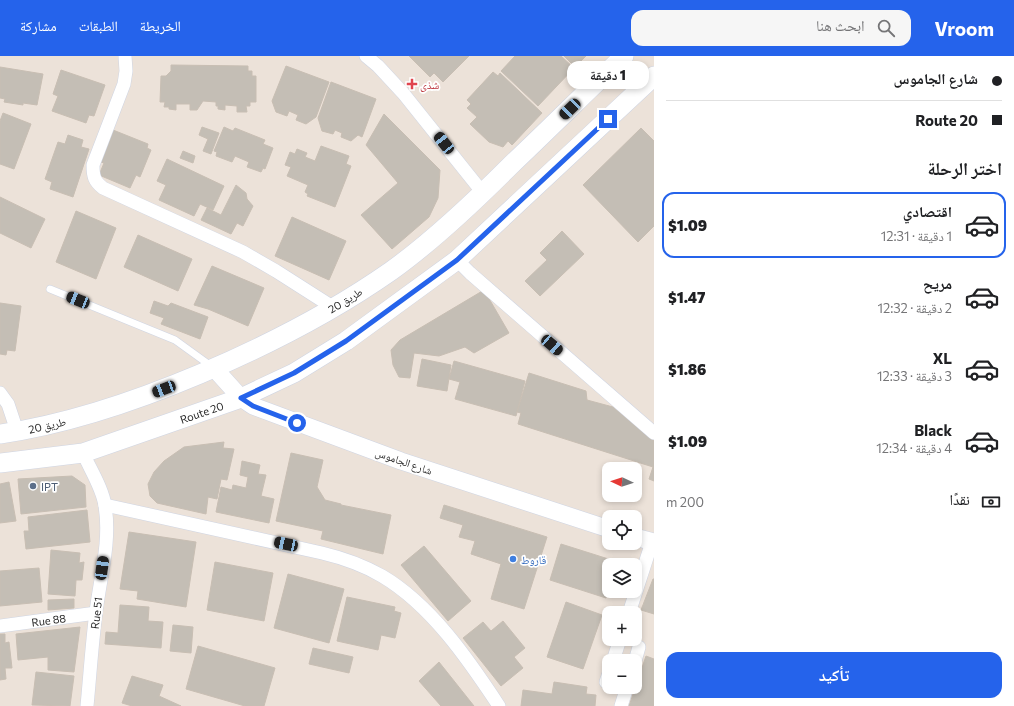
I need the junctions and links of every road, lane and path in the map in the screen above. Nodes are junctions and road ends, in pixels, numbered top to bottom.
1 (125, 56) edge
2 (366, 56) edge
3 (624, 56) edge
4 (654, 76) edge
5 (483, 193) junction
6 (457, 260) junction
7 (50, 289) dead end
8 (334, 308) junction
9 (214, 368) junction
10 (0, 393) edge
11 (241, 398) junction
12 (9, 433) edge
13 (654, 433) edge
14 (83, 453) junction
15 (0, 463) edge
16 (105, 505) junction
17 (602, 527) edge
18 (642, 539) edge
19 (653, 542) edge
20 (631, 606) edge
21 (96, 613) junction
22 (0, 626) edge
23 (639, 647) dead end
24 (637, 654) edge
25 (625, 694) edge
26 (87, 706) edge
27 (499, 706) edge
28 (621, 706) edge

1 - 8 street
2 - 5 street
3 - 5 main road, طريق 20
4 - 6 main road, Route 20
5 - 8 main road, طريق 20
6 - 11 main road, Route 20
6 - 13 street
7 - 9 lane
8 - 9 main road, طريق 20
9 - 11 street, شارع الجاموس
9 - 12 main road, طريق 20
10 - 12 street
11 - 14 main road, Route 20
11 - 17 street, شارع الجاموس
14 - 15 main road, Route 20
14 - 16 street, Rue 51
16 - 21 street, Rue 51
16 - 27 street
18 - 19 street
19 - 20 street
21 - 22 street, Rue 88
21 - 26 street, Rue 51
23 - 24 street
25 - 28 street

